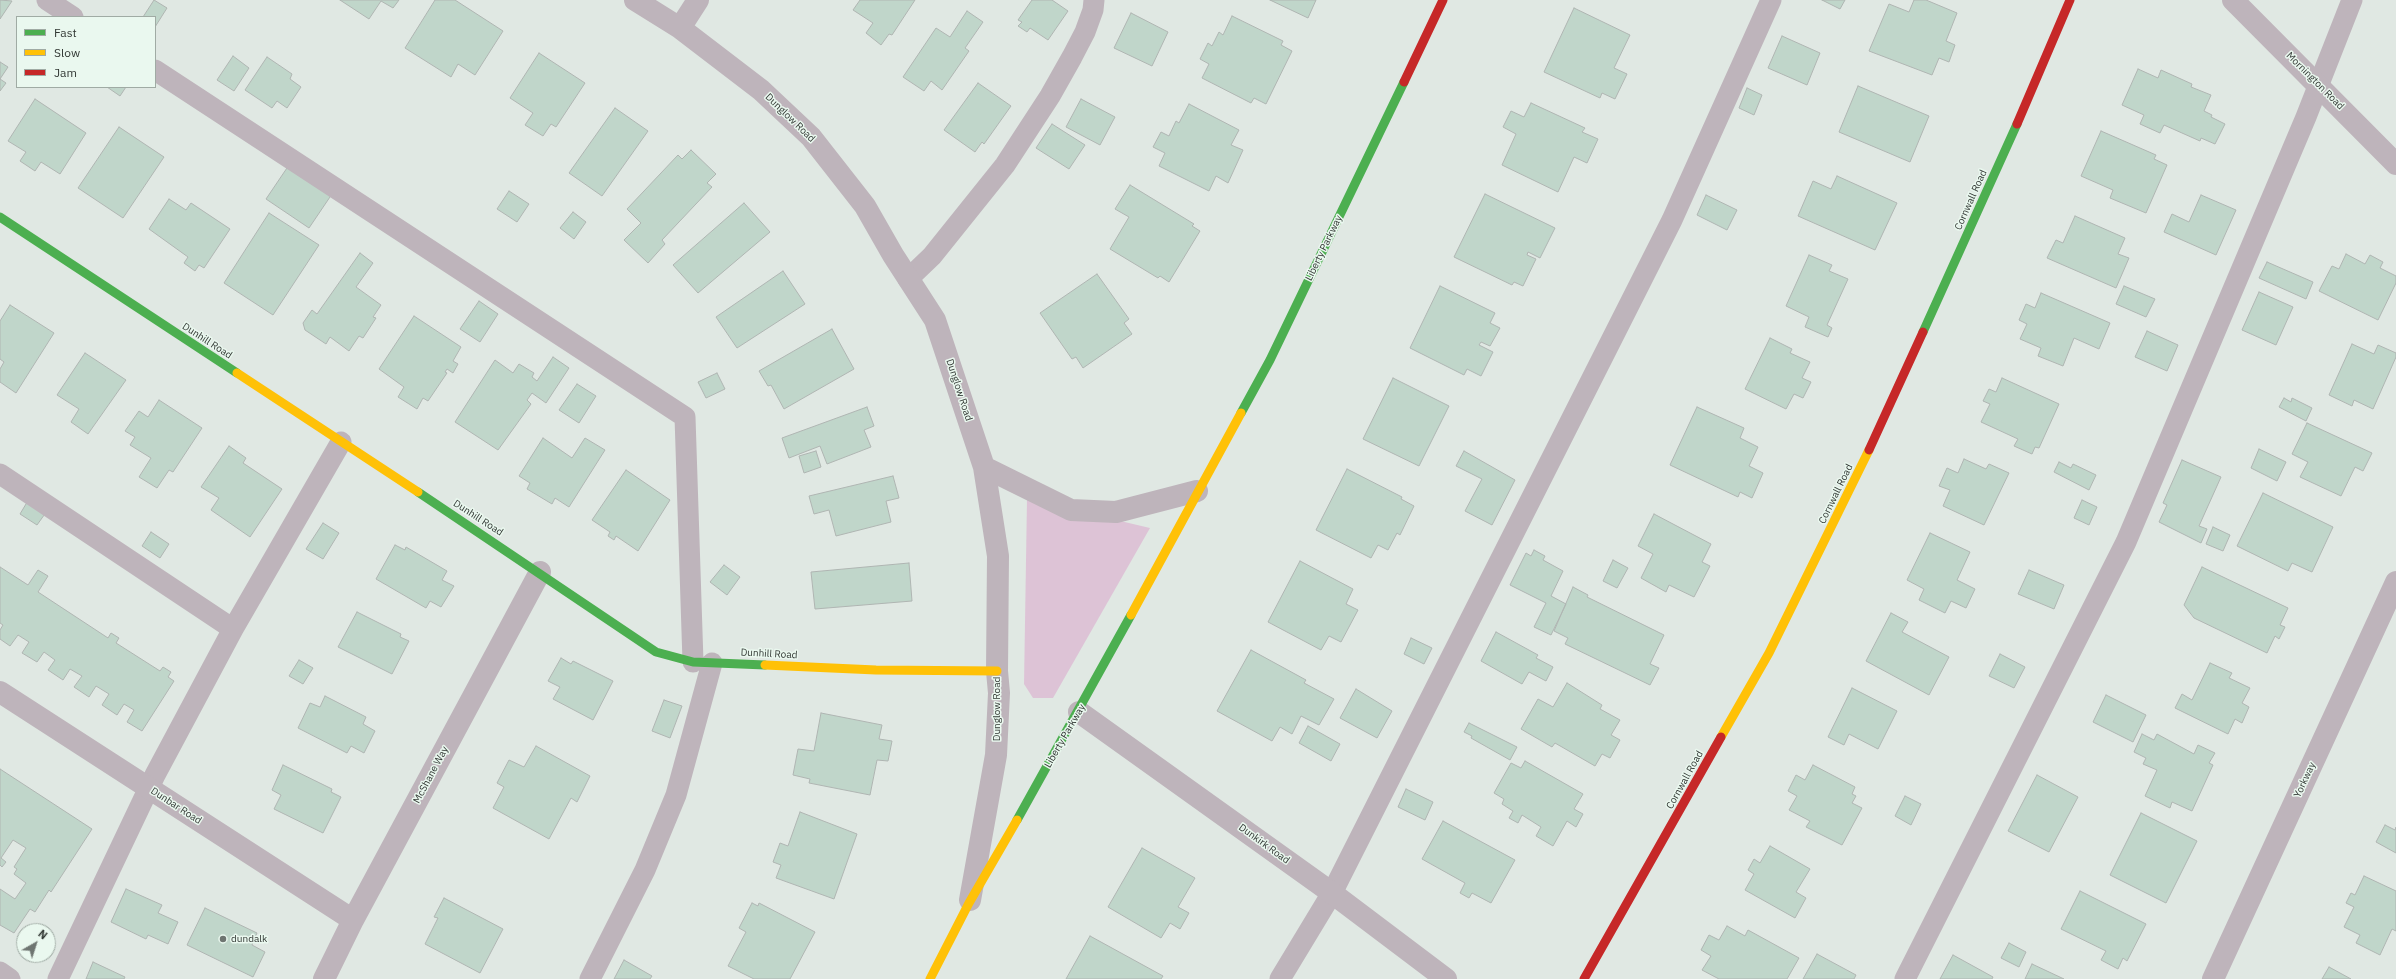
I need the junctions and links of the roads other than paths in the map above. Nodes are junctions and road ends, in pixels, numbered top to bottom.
1 (47, 0) edge
2 (635, 0) edge
3 (698, 0) edge
4 (1094, 0) edge
5 (1443, 0) edge
6 (1771, 0) edge
7 (2070, 0) edge
8 (2233, 0) edge
9 (2352, 0) edge
10 (72, 16) edge
11 (680, 28) junction
12 (156, 71) edge
13 (2319, 84) junction
14 (2396, 164) edge
15 (0, 217) edge
16 (908, 279) junction
17 (341, 442) junction
18 (984, 467) junction
19 (0, 474) edge
20 (1197, 491) junction
21 (540, 572) junction
22 (2396, 582) edge
23 (233, 629) junction
24 (703, 662) junction
25 (997, 671) junction
26 (0, 692) edge
27 (1079, 712) junction
28 (148, 788) junction
29 (1332, 893) junction
30 (969, 903) junction
31 (353, 920) junction
32 (0, 972) edge
33 (10, 979) edge
34 (58, 979) edge
35 (324, 979) edge
36 (590, 979) edge
37 (930, 979) edge
38 (1280, 979) edge
39 (1446, 979) edge
40 (1584, 979) edge
41 (1905, 979) edge
42 (2213, 979) edge

1 - 10 lane
2 - 11 street, Dunglow Road
3 - 11 street
4 - 16 lane
5 - 20 street, Liberty Parkway
6 - 29 lane
7 - 40 street, Cornwall Road
8 - 13 street, Mornington Road
9 - 13 lane
11 - 16 street, Dunglow Road
12 - 24 lane
13 - 14 street, Mornington Road
13 - 41 lane
15 - 17 street, Dunhill Road
16 - 18 street, Dunglow Road
17 - 21 street, Dunhill Road
17 - 23 lane
18 - 20 street
18 - 25 street, Dunglow Road
19 - 23 lane
20 - 27 street, Liberty Parkway
21 - 24 street, Dunhill Road
21 - 31 street, McShane Way
22 - 42 street, Yorkway
23 - 28 lane
24 - 25 street, Dunhill Road
24 - 36 lane
25 - 30 street, Dunglow Road
26 - 28 street, Dunbar Road
27 - 29 street, Dunkirk Road
27 - 30 street, Liberty Parkway
28 - 31 street, Dunbar Road
28 - 34 lane
29 - 38 lane
29 - 39 street, Dunkirk Road
30 - 37 street, Liberty Parkway
31 - 35 street, McShane Way
32 - 33 lane

